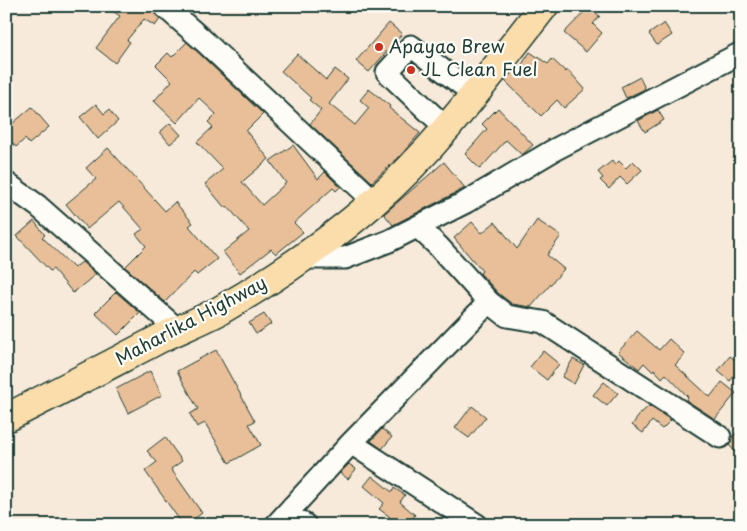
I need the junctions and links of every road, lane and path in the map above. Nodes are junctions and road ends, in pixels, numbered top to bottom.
1 (164, 6) edge
2 (544, 6) edge
3 (741, 53) edge
4 (474, 94) junction
5 (446, 128) junction
6 (6, 184) edge
7 (375, 202) junction
8 (418, 227) junction
9 (304, 258) junction
10 (489, 302) junction
11 (178, 330) junction
12 (6, 418) edge
13 (720, 437) dead end
14 (351, 443) junction
15 (282, 519) edge
16 (305, 525) edge
17 (477, 525) edge

1 - 7 street
2 - 4 main road, Maharlika Highway
3 - 8 street
4 - 5 main road, Maharlika Highway
4 - 5 street
5 - 7 main road, Maharlika Highway
6 - 11 street
7 - 9 main road, Maharlika Highway
8 - 9 street
8 - 10 street
9 - 11 main road, Maharlika Highway
10 - 13 street
10 - 14 street
11 - 12 main road, Maharlika Highway
14 - 15 street
14 - 17 street
15 - 16 street

